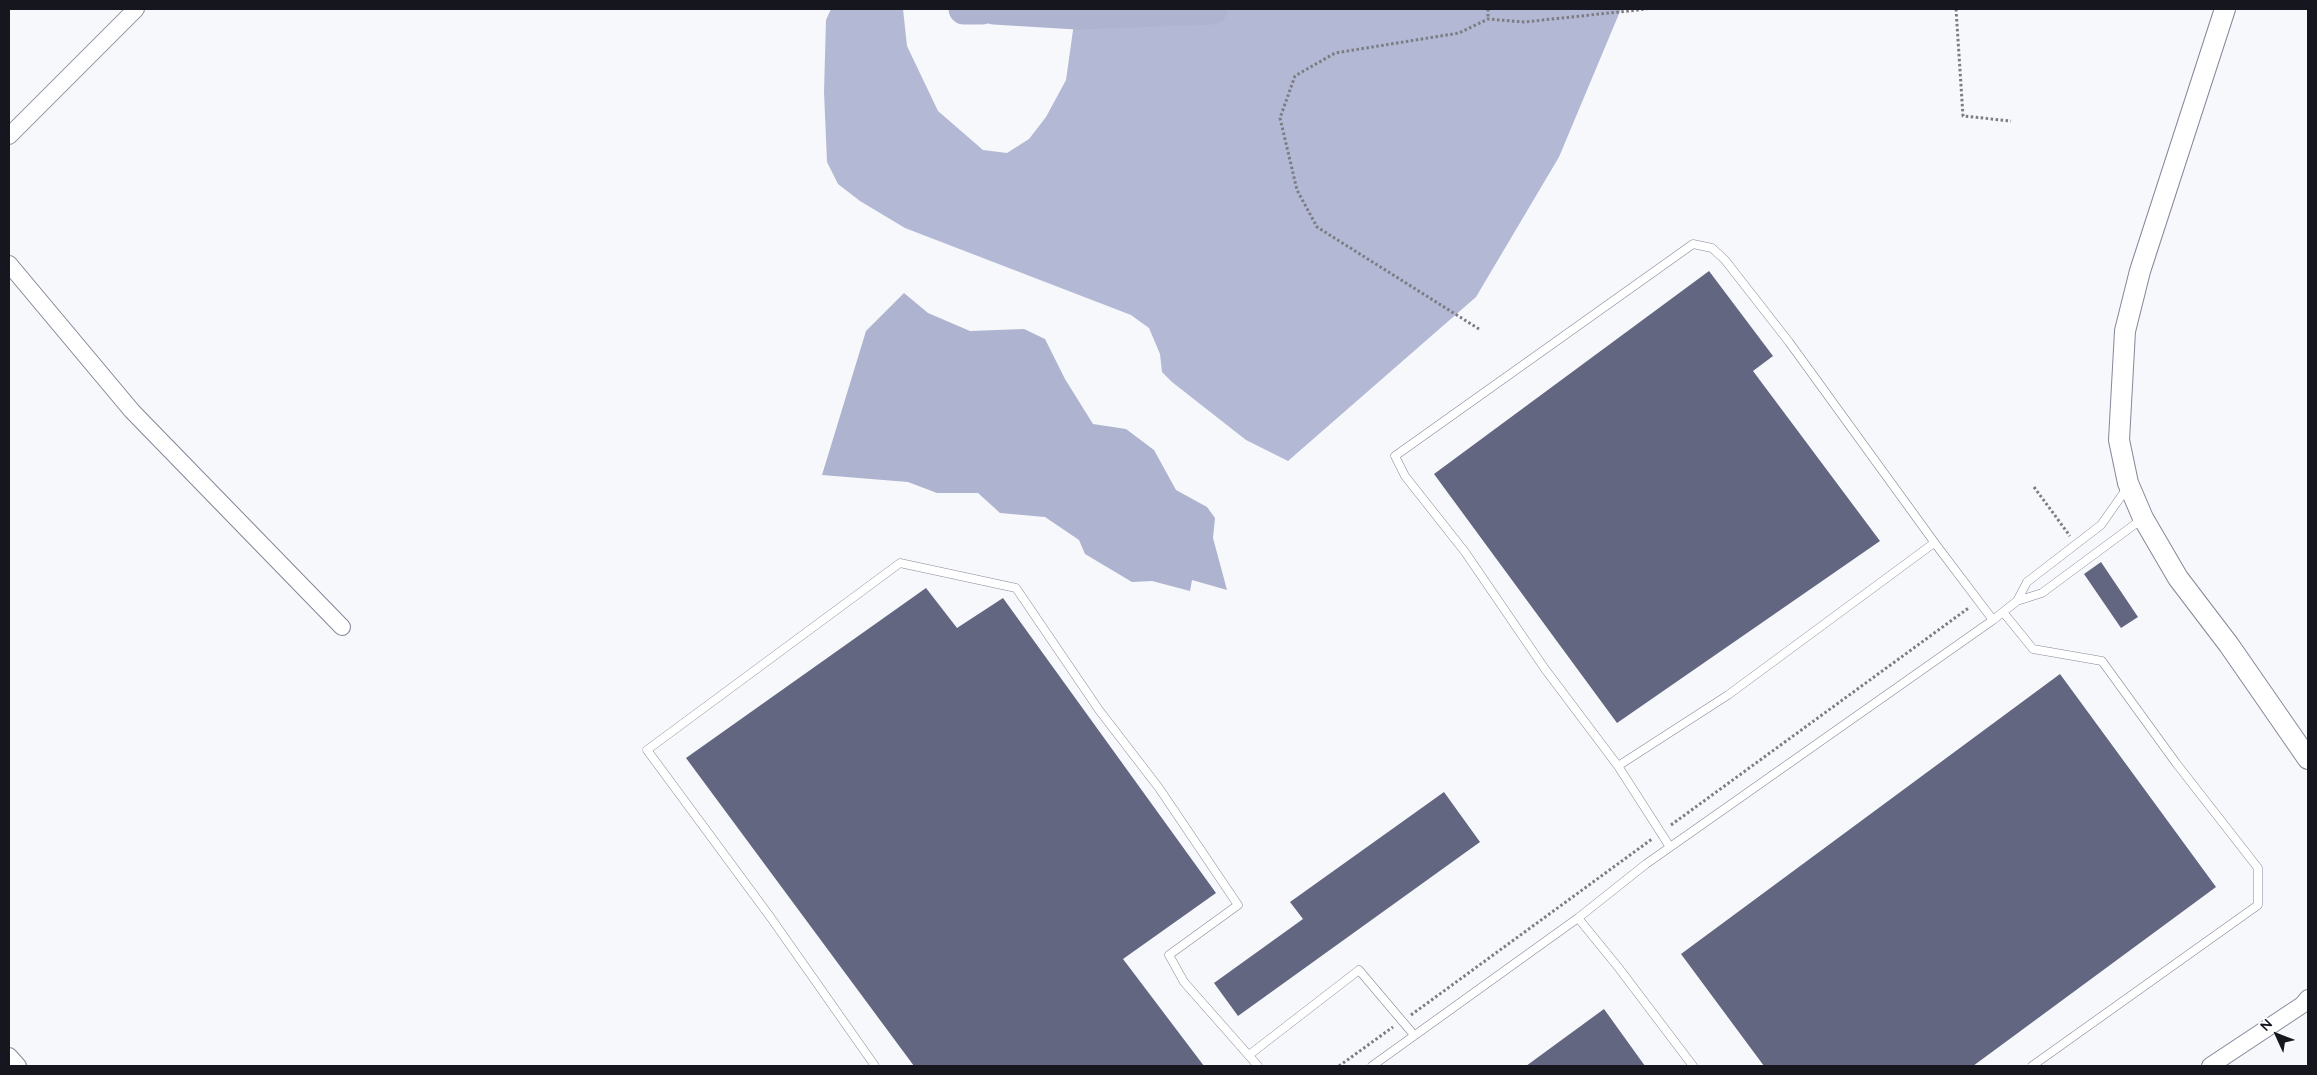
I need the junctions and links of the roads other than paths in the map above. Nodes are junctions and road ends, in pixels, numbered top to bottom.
1 (136, 9) edge
2 (2226, 9) edge
3 (9, 136) edge
4 (9, 264) edge
5 (2129, 484) junction
6 (2143, 518) junction
7 (1934, 543) junction
8 (2017, 601) junction
9 (2003, 612) junction
10 (1993, 620) junction
11 (342, 627) dead end
12 (2308, 760) edge
13 (1618, 766) junction
14 (1670, 847) junction
15 (1578, 918) junction
16 (2308, 998) edge
17 (1414, 1035) junction
18 (1249, 1055) junction
19 (9, 1056) edge
20 (18, 1066) edge
21 (875, 1066) edge
22 (1258, 1066) edge
23 (1372, 1066) edge
24 (1693, 1066) edge
25 (2032, 1066) edge
26 (2210, 1066) edge

1 - 3 street
2 - 5 street
4 - 11 street
5 - 6 street
5 - 8 lane
6 - 8 lane
6 - 12 street
7 - 10 lane
7 - 13 lane
7 - 13 lane
8 - 9 lane
9 - 10 lane
9 - 25 lane
10 - 14 lane
13 - 14 lane
14 - 15 lane
15 - 17 lane
15 - 24 lane
16 - 26 street
17 - 18 lane
17 - 23 lane
18 - 21 lane
18 - 22 lane
19 - 20 street

